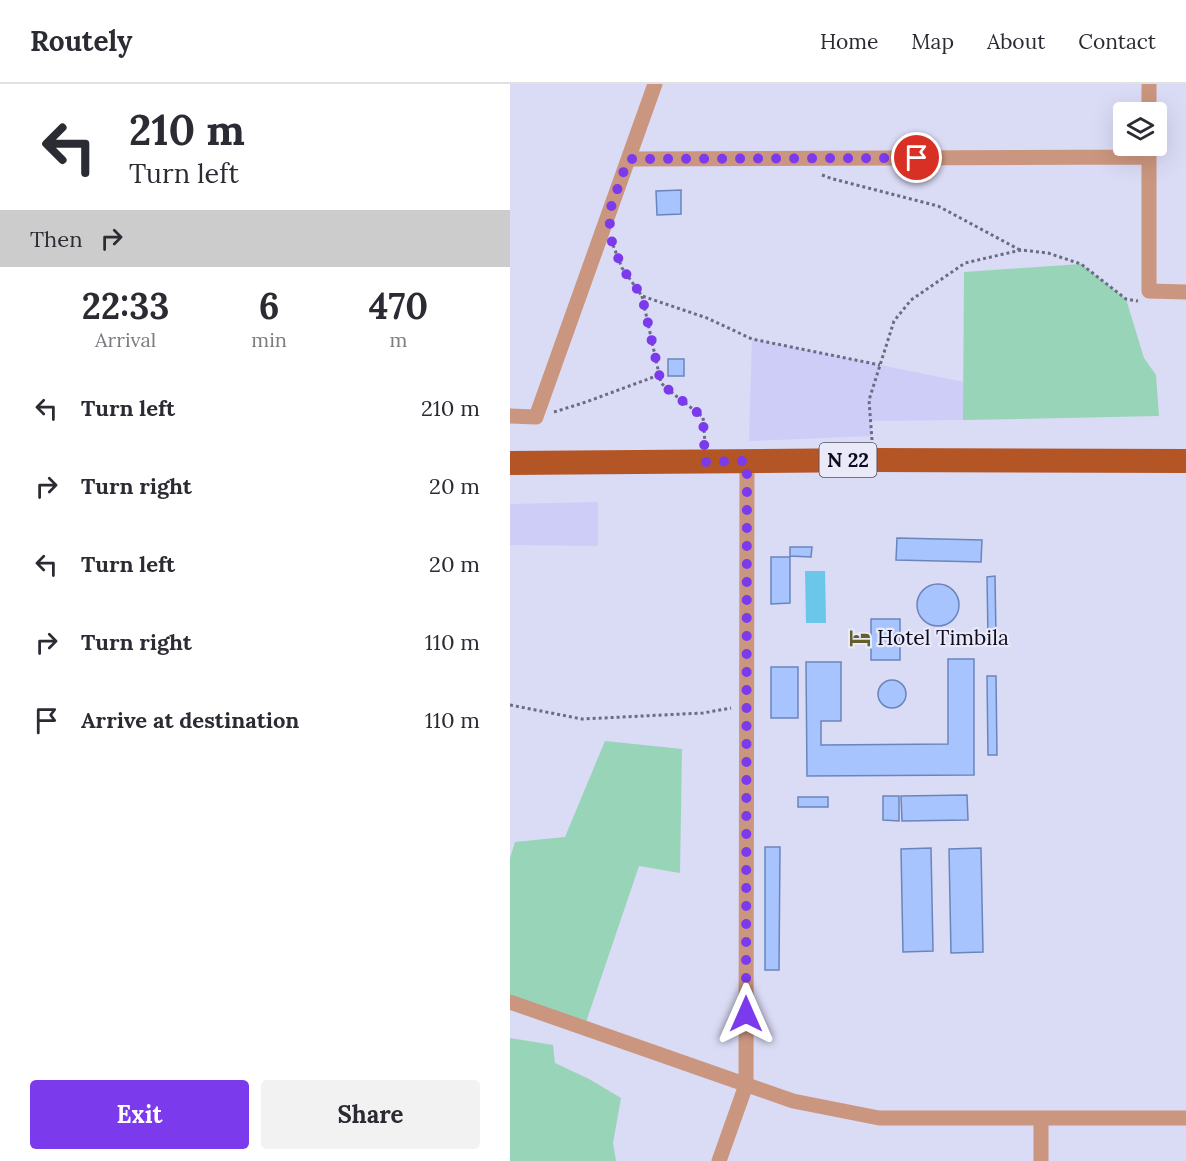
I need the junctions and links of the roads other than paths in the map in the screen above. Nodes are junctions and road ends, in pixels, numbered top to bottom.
1 (655, 84) edge
2 (1149, 84) edge
3 (1149, 102) edge
4 (1113, 152) edge
5 (1149, 156) edge
6 (628, 159) junction
7 (1186, 292) edge
8 (510, 416) edge
9 (747, 461) junction
10 (1186, 461) edge
11 (510, 463) edge
12 (510, 1002) edge
13 (746, 1085) junction
14 (1041, 1118) junction
15 (1186, 1118) edge
16 (719, 1161) edge
17 (1041, 1161) edge

1 - 6 street
2 - 3 street
4 - 6 street
5 - 7 street
6 - 8 street
9 - 10 main road, N 22
9 - 11 main road, N 22
9 - 13 street
12 - 13 street
13 - 14 street
13 - 16 street
14 - 15 street
14 - 17 street

